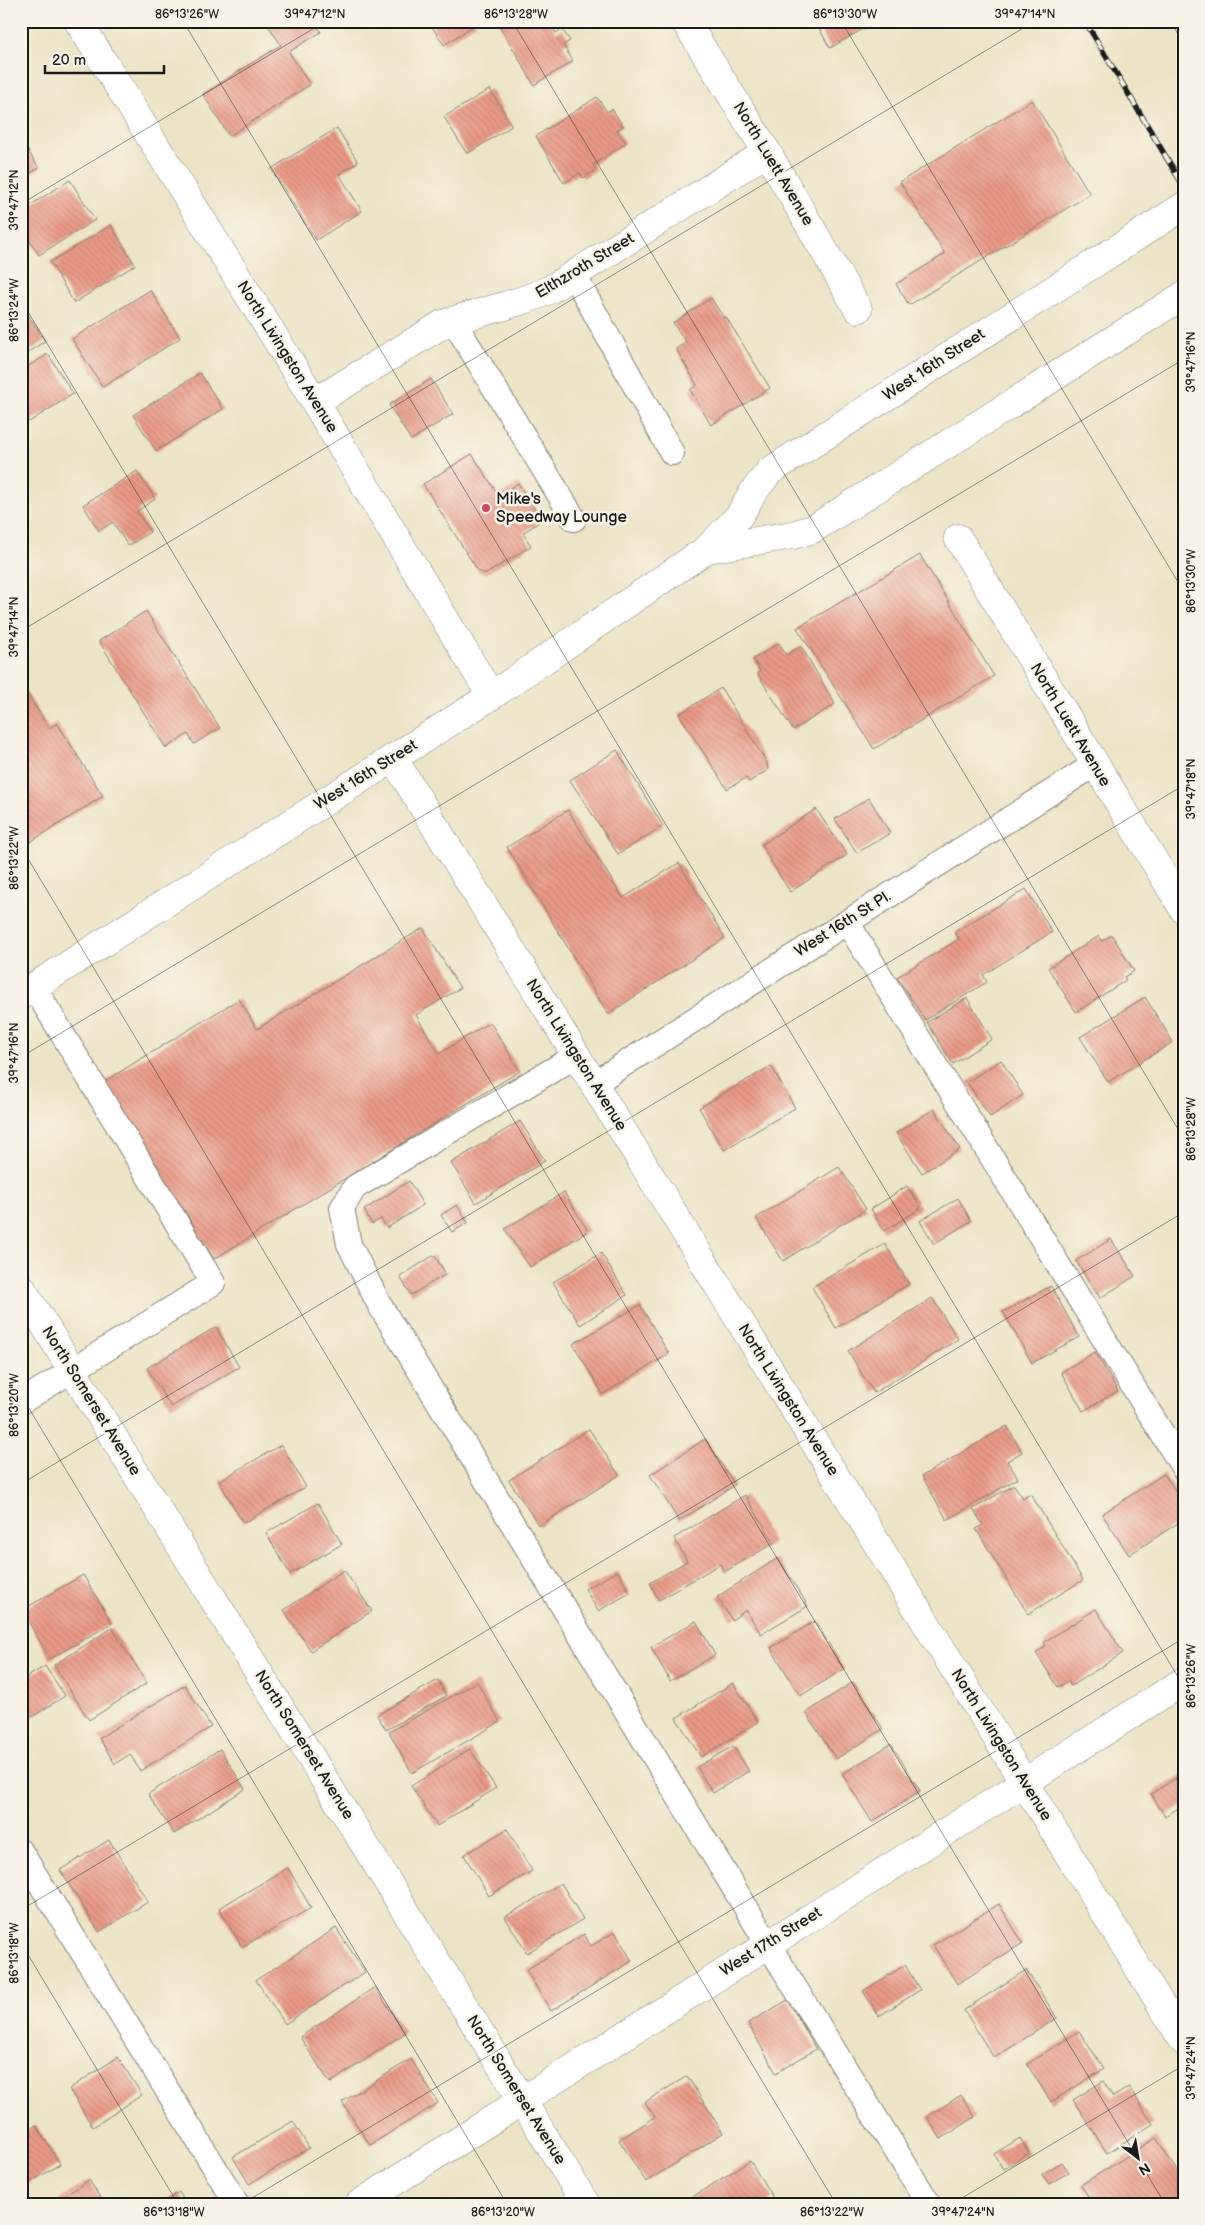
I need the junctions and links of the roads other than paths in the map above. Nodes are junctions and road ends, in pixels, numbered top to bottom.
1 (78, 21) edge
2 (685, 21) edge
3 (767, 152) junction
4 (1184, 206) edge
5 (574, 275) junction
6 (1184, 295) edge
7 (858, 309) dead end
8 (453, 320) junction
9 (315, 402) junction
10 (672, 453) dead end
11 (574, 519) dead end
12 (958, 538) dead end
13 (708, 549) junction
14 (491, 696) junction
15 (393, 758) junction
16 (1094, 765) junction
17 (1184, 910) edge
18 (847, 922) junction
19 (27, 991) edge
20 (576, 1056) junction
21 (593, 1084) junction
22 (21, 1287) edge
23 (72, 1370) junction
24 (21, 1402) edge
25 (1184, 1469) edge
26 (1184, 1681) edge
27 (1024, 1783) junction
28 (21, 1852) edge
29 (768, 1944) junction
30 (1184, 2042) edge
31 (522, 2100) junction
32 (237, 2204) edge
33 (359, 2204) edge
34 (586, 2204) edge
35 (929, 2204) edge

1 - 9 street, North Livingston Avenue
2 - 3 street, North Luett Avenue
3 - 5 street, Elthzroth Street
3 - 7 street, North Luett Avenue
4 - 13 street, West 16th Street
5 - 8 street, Elthzroth Street
5 - 10 lane
6 - 13 street, West 16th Street
8 - 9 street, Elthzroth Street
8 - 11 lane
9 - 14 street, North Livingston Avenue
12 - 16 street, North Luett Avenue
13 - 14 street, West 16th Street
14 - 15 street, West 16th Street
15 - 19 street, West 16th Street
15 - 20 street, North Livingston Avenue
16 - 17 street, North Luett Avenue
16 - 18 lane, West 16th St Pl.
18 - 21 lane, West 16th St Pl.
18 - 25 lane
19 - 23 lane
20 - 21 street, North Livingston Avenue
20 - 29 lane
21 - 27 street, North Livingston Avenue
22 - 23 street, North Somerset Avenue
23 - 24 lane
23 - 31 street, North Somerset Avenue
26 - 27 street, West 17th Street
27 - 29 street, West 17th Street
27 - 30 street, North Livingston Avenue
28 - 32 lane
29 - 31 street, West 17th Street
29 - 35 lane
31 - 33 street, West 17th Street
31 - 34 street, North Somerset Avenue

